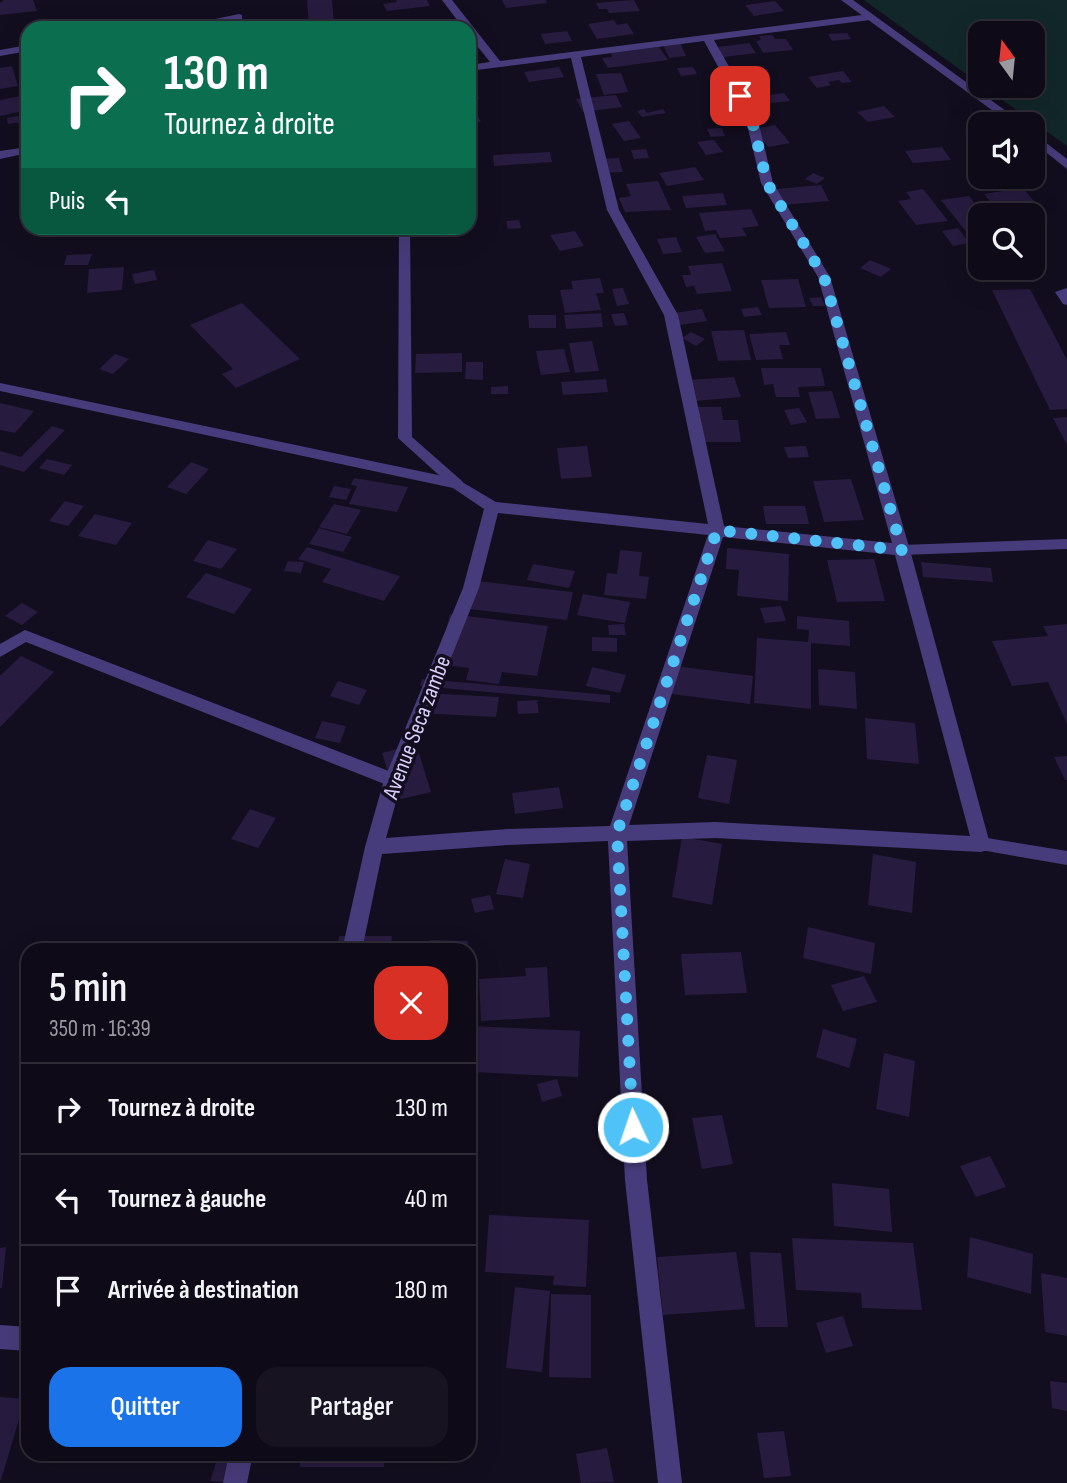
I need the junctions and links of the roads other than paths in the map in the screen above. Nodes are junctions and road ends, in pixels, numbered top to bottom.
1 (447, 0) edge
2 (846, 0) edge
3 (239, 17) dead end
4 (870, 17) junction
5 (217, 21) edge
6 (464, 21) edge
7 (476, 37) edge
8 (707, 37) junction
9 (21, 49) edge
10 (0, 53) edge
11 (575, 53) junction
12 (496, 63) junction
13 (476, 67) edge
14 (1001, 112) edge
15 (1045, 146) edge
16 (21, 151) edge
17 (0, 155) edge
18 (1067, 165) edge
19 (404, 235) edge
20 (1067, 292) edge
21 (1067, 301) edge
22 (0, 387) edge
23 (457, 484) junction
24 (492, 506) junction
25 (717, 530) junction
26 (1067, 544) edge
27 (902, 550) junction
28 (0, 651) edge
29 (393, 780) junction
30 (617, 833) junction
31 (981, 844) junction
32 (374, 847) junction
33 (1067, 859) edge
34 (353, 943) edge
35 (0, 1337) edge
36 (21, 1338) edge
37 (240, 1461) edge
38 (235, 1483) edge
39 (670, 1483) edge

1 - 6 street
2 - 4 street
3 - 5 lane
4 - 8 street
4 - 14 street
7 - 12 street
8 - 11 street
8 - 27 street
9 - 10 street
11 - 12 street
11 - 25 street
12 - 13 street
15 - 18 street
16 - 17 street
19 - 23 lane
20 - 21 lane
22 - 23 street
23 - 24 street
24 - 25 street
24 - 29 street, Avenue Seca zambe
25 - 27 street
25 - 30 street
26 - 27 lane
27 - 31 street
28 - 29 lane
29 - 32 street, Avenue Seca zambe
30 - 31 street
30 - 32 street
30 - 39 street
31 - 33 lane
32 - 34 street, Avenue Seca zambe
35 - 36 street
37 - 38 street

